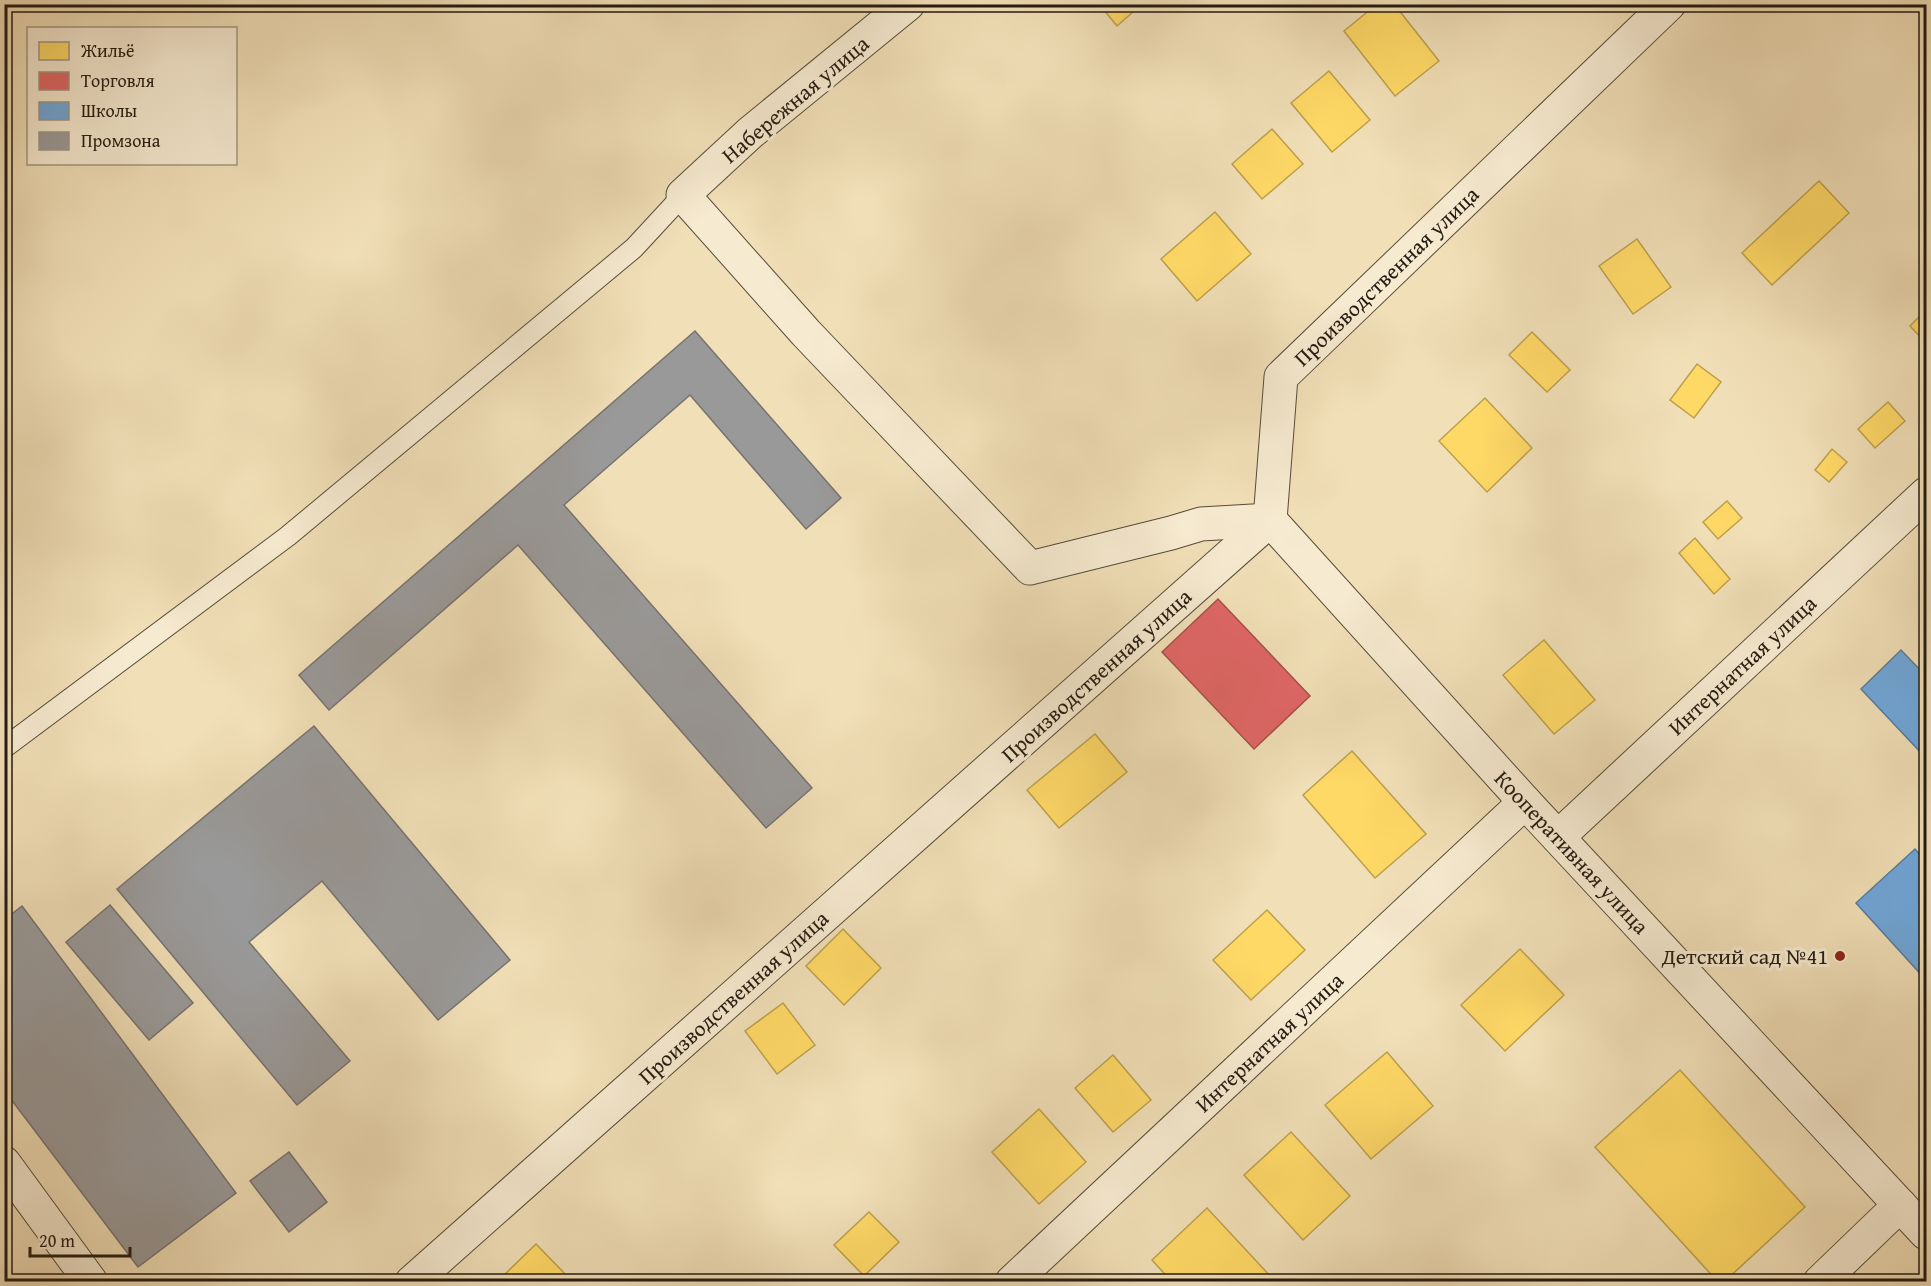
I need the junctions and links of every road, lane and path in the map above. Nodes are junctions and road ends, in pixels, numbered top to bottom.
1 (909, 4) edge
2 (1669, 4) edge
3 (683, 195) junction
4 (1926, 494) edge
5 (1270, 520) junction
6 (4, 748) edge
7 (1525, 802) junction
8 (1558, 837) junction
9 (4, 1163) edge
10 (1900, 1205) junction
11 (1926, 1233) edge
12 (91, 1281) edge
13 (412, 1281) edge
14 (1012, 1281) edge
15 (1820, 1281) edge

1 - 3 street, Набережная улица
2 - 5 street, Производственная улица
3 - 5 street
3 - 6 lane
4 - 8 street, Интернатная улица
5 - 7 street, Кооперативная улица
5 - 13 street, Производственная улица
7 - 8 street, Кооперативная улица
7 - 14 street, Интернатная улица
8 - 10 street, Кооперативная улица
9 - 12 street
10 - 11 street, Кооперативная улица
10 - 15 street

